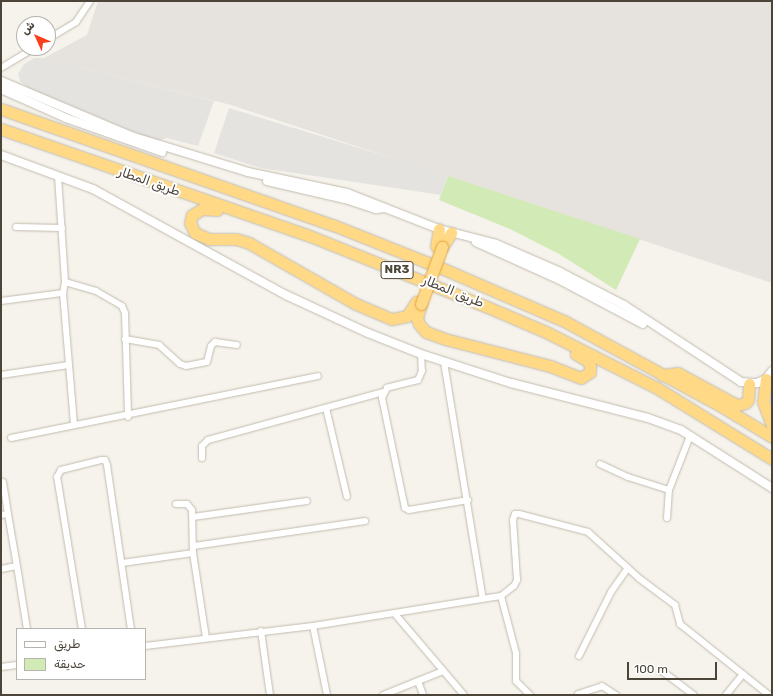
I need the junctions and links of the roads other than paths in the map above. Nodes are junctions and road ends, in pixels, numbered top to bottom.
1 (90, 1) edge
2 (56, 34) edge
3 (21, 56) edge
4 (1, 68) edge
5 (1, 81) edge
6 (1, 89) edge
7 (1, 109) edge
8 (1, 129) edge
9 (1, 155) edge
10 (247, 174) junction
11 (58, 176) junction
12 (231, 211) junction
13 (16, 227) dead end
14 (62, 228) junction
15 (439, 229) junction
16 (451, 232) junction
17 (206, 244) junction
18 (439, 246) junction
19 (65, 282) junction
20 (63, 293) junction
21 (1, 301) edge
22 (419, 303) junction
23 (486, 306) junction
24 (125, 339) junction
25 (237, 345) dead end
26 (421, 354) junction
27 (444, 362) junction
28 (68, 365) junction
29 (1, 375) edge
30 (662, 375) junction
31 (769, 375) edge
32 (318, 376) dead end
33 (749, 384) junction
34 (383, 392) junction
35 (326, 408) junction
36 (128, 417) junction
37 (74, 424) junction
38 (772, 425) edge
39 (690, 436) junction
40 (11, 438) dead end
41 (772, 438) edge
42 (202, 458) dead end
43 (772, 459) edge
44 (600, 464) dead end
45 (3, 482) dead end
46 (772, 488) edge
47 (669, 490) junction
48 (348, 497) dead end
49 (468, 500) junction
50 (307, 501) dead end
51 (176, 504) dead end
52 (8, 514) junction
53 (1, 516) edge
54 (193, 517) junction
55 (667, 518) dead end
56 (365, 521) dead end
57 (194, 550) junction
58 (122, 563) junction
59 (16, 566) junction
60 (628, 568) junction
61 (1, 569) edge
62 (501, 596) junction
63 (483, 599) junction
64 (395, 614) junction
65 (313, 626) junction
66 (27, 628) edge
67 (82, 628) edge
68 (131, 628) edge
69 (261, 631) junction
70 (206, 638) junction
71 (146, 646) edge
72 (579, 656) dead end
73 (16, 665) edge
74 (1, 667) edge
75 (443, 671) junction
76 (662, 671) dead end
77 (743, 674) junction
78 (418, 681) junction
79 (578, 694) edge
80 (270, 695) edge
81 (327, 695) edge
82 (383, 695) edge
83 (423, 695) edge
84 (464, 695) edge
85 (530, 695) edge
86 (616, 695) edge
87 (694, 695) edge
88 (726, 695) edge
89 (769, 695) edge

1 - 2 street
3 - 4 street
5 - 10 street
6 - 10 street
7 - 30 highway, طريق المطار / NR3
8 - 12 highway, طريق المطار / NR3
9 - 11 street
10 - 15 street
11 - 14 street
11 - 17 street
12 - 17 highway
12 - 23 highway, طريق المطار / NR3
13 - 14 street
14 - 19 street
15 - 16 street
15 - 18 highway
16 - 18 highway
16 - 33 street
17 - 22 highway
17 - 26 street
18 - 22 highway, bridge
19 - 20 street
19 - 24 street
20 - 21 street
20 - 28 street
22 - 23 highway
23 - 43 highway, طريق المطار / NR3
24 - 25 street
24 - 36 street
26 - 27 street
26 - 34 street
27 - 39 street
27 - 49 street
28 - 29 street
28 - 37 street
30 - 33 highway
30 - 41 highway, طريق المطار / NR3
31 - 33 street
31 - 38 highway
32 - 36 street
34 - 35 street
34 - 49 street
35 - 42 street
35 - 48 street
36 - 37 street
37 - 40 street
39 - 46 street
39 - 47 street
44 - 47 street
45 - 52 street
47 - 55 street
49 - 63 street
50 - 54 street
51 - 54 street
52 - 53 street
52 - 59 street
54 - 57 street
56 - 57 street
57 - 58 street
57 - 70 street
58 - 67 street
58 - 68 street
59 - 61 street
59 - 66 street
60 - 62 street
60 - 72 street
60 - 77 street
62 - 63 street
62 - 85 street
63 - 64 street
64 - 65 street
64 - 75 street
65 - 69 street
65 - 81 street
69 - 70 street
69 - 80 street
70 - 71 street
73 - 74 street
75 - 78 street
75 - 84 street
76 - 87 street
77 - 88 street
77 - 89 street
78 - 82 street
78 - 83 street
79 - 86 street

